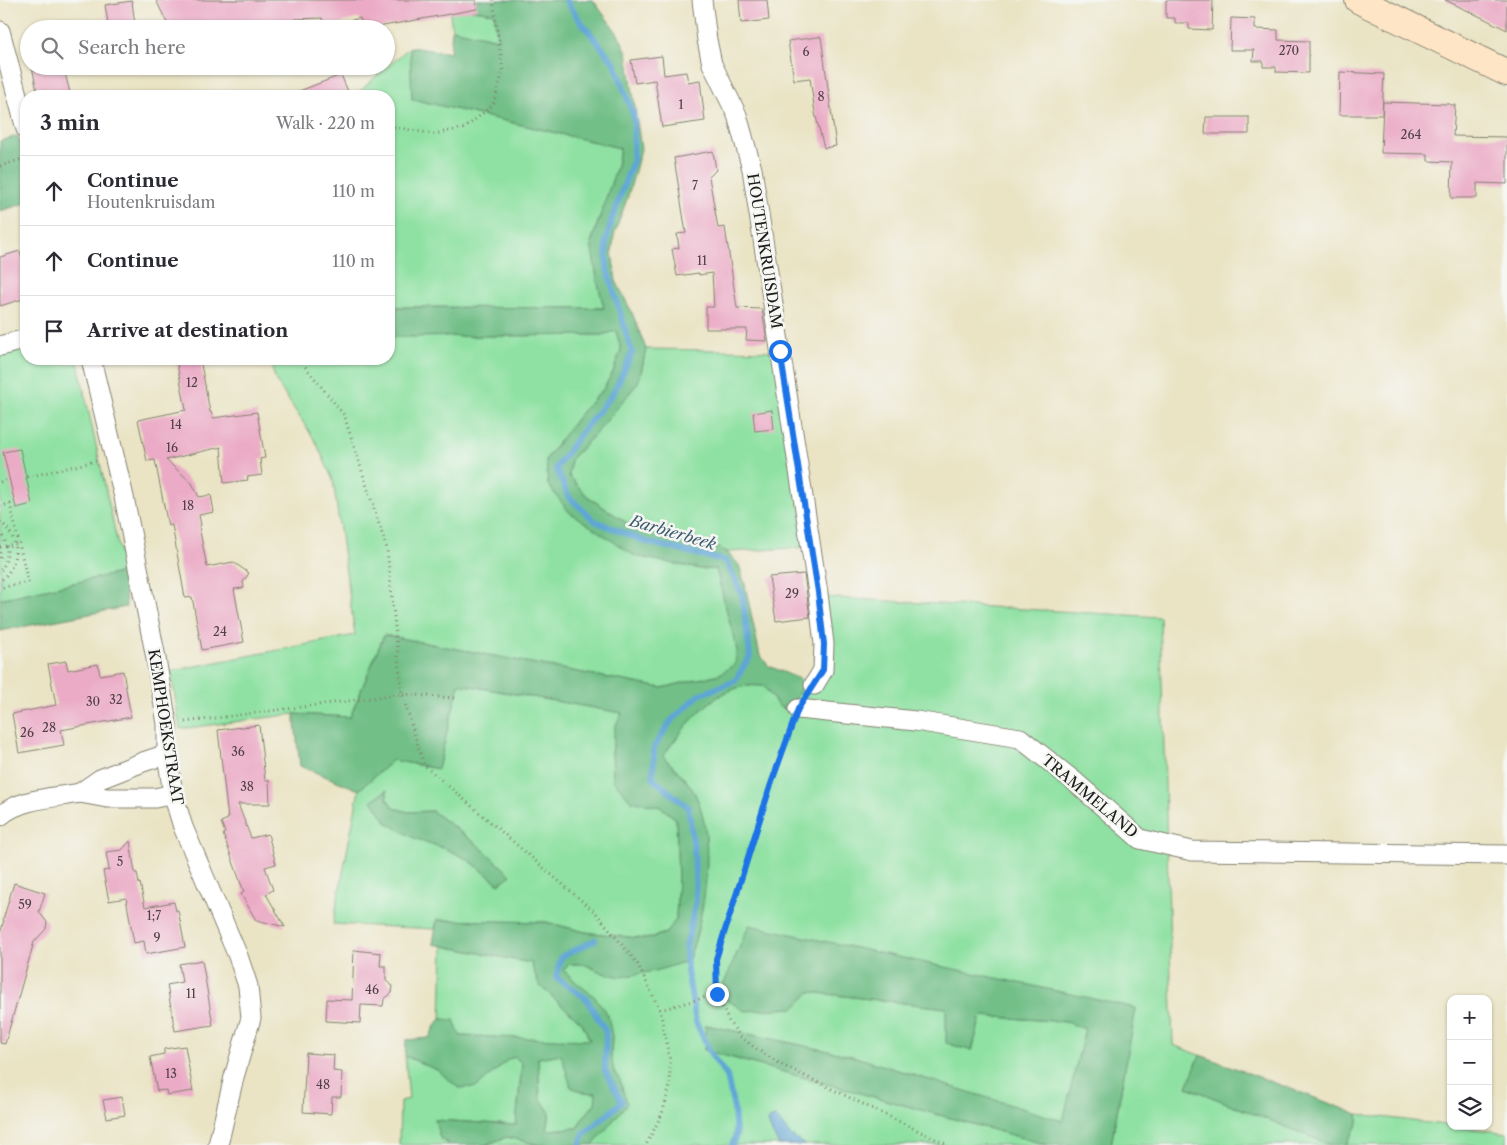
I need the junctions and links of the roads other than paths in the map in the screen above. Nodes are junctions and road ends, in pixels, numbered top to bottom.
1 (702, 0) edge
2 (1358, 0) edge
3 (0, 31) edge
4 (1507, 73) edge
5 (20, 106) edge
6 (20, 341) edge
7 (0, 346) edge
8 (92, 365) edge
9 (814, 685) dead end
10 (798, 709) road end
11 (167, 754) junction
12 (80, 793) junction
13 (174, 794) junction
14 (0, 816) edge
15 (1507, 855) edge
16 (218, 1145) edge

1 - 9 street, HOUTENKRUISDAM
2 - 4 main road
3 - 5 street
6 - 7 street
8 - 11 street, KEMPHOEKSTRAAT
10 - 15 street, TRAMMELAND
11 - 12 street
11 - 13 street, KEMPHOEKSTRAAT
12 - 13 street
12 - 14 street
13 - 16 street, KEMPHOEKSTRAAT

